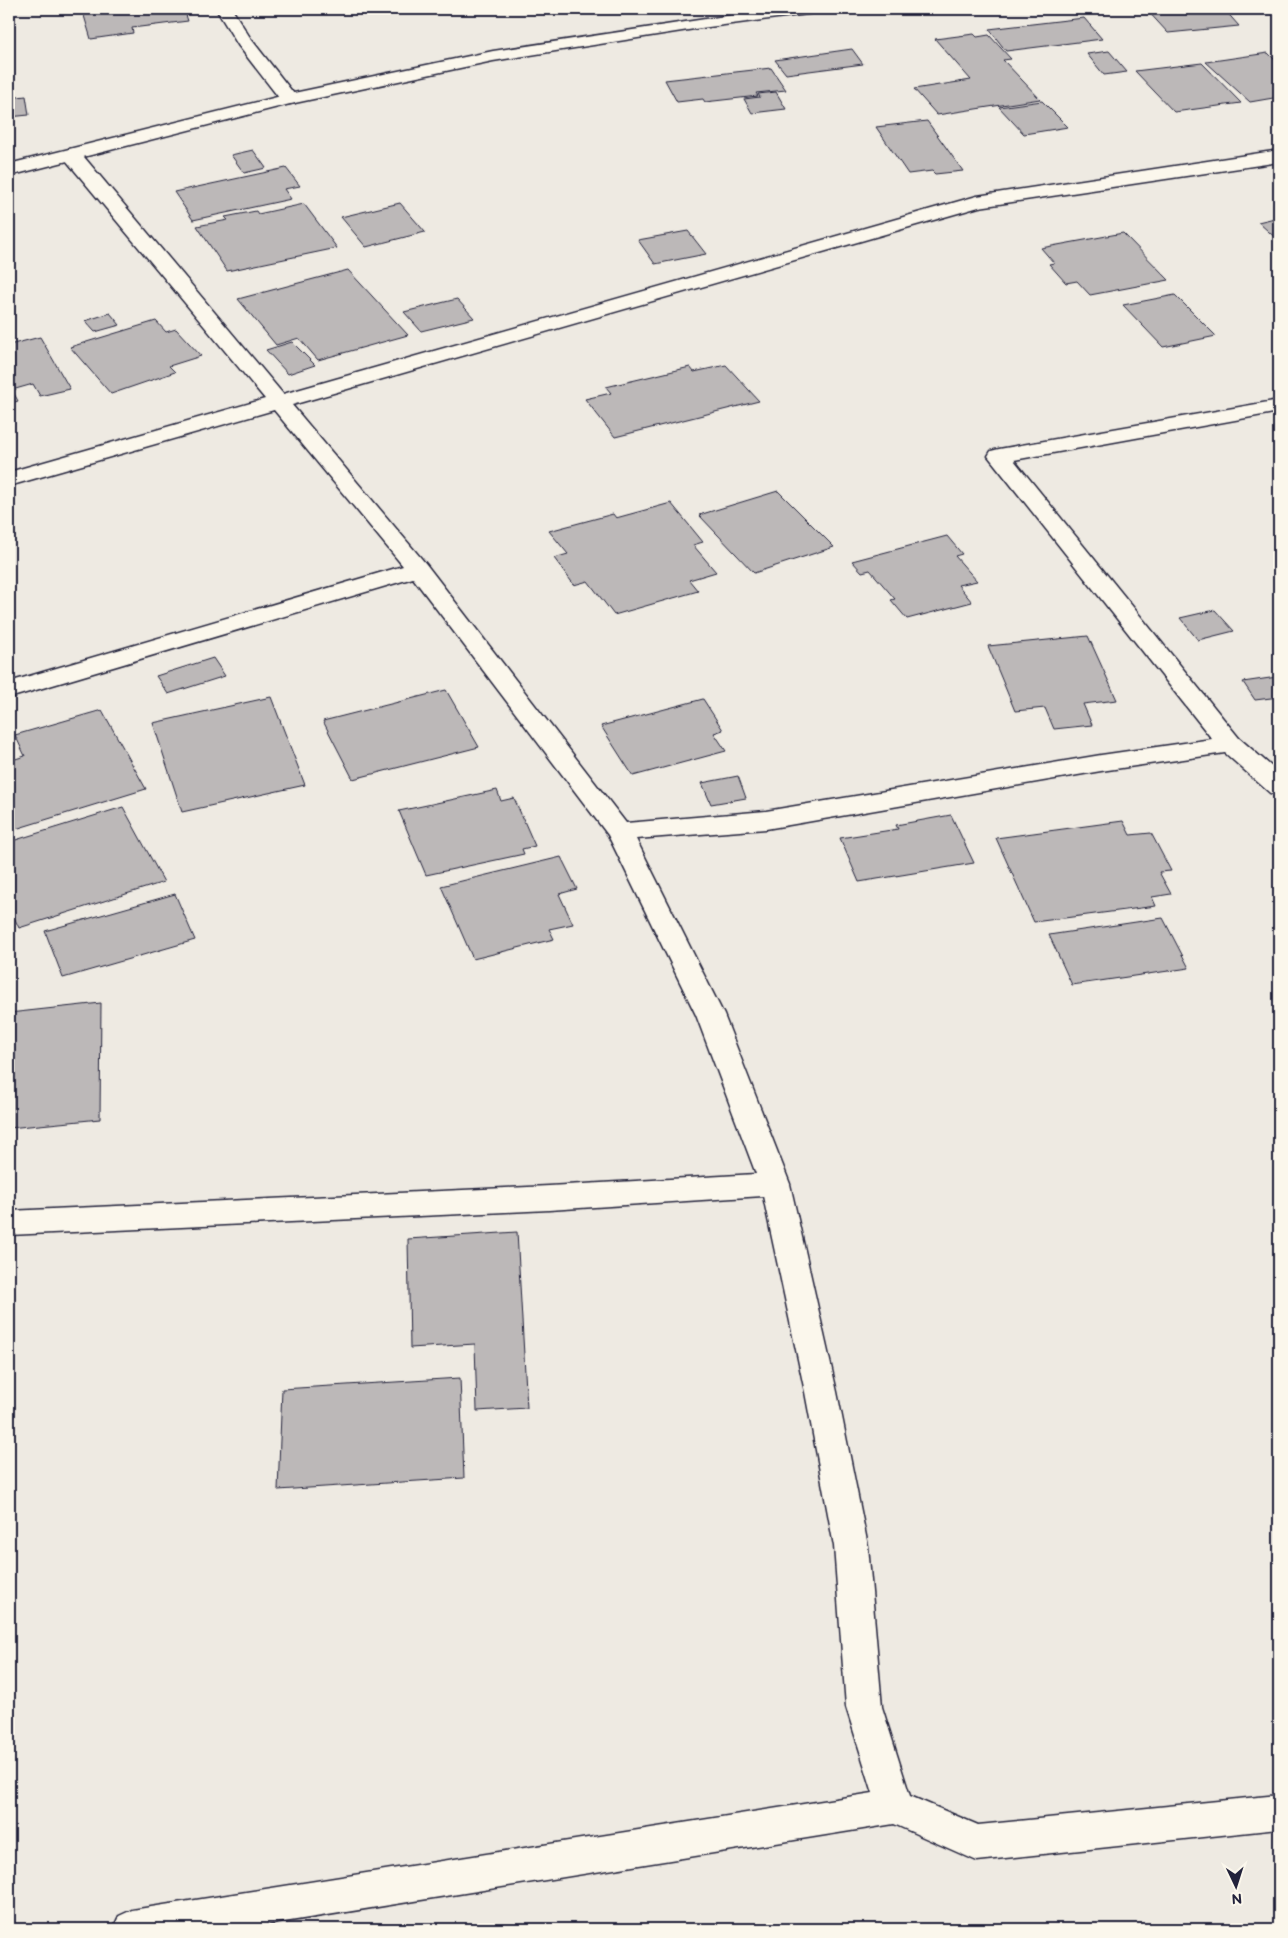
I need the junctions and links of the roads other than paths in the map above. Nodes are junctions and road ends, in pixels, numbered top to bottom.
1 (224, 9) edge
2 (808, 9) edge
3 (289, 99) junction
4 (72, 155) junction
5 (1279, 156) edge
6 (9, 170) edge
7 (279, 402) junction
8 (1279, 406) edge
9 (9, 479) edge
10 (418, 569) junction
11 (9, 690) edge
12 (1230, 744) junction
13 (1279, 787) edge
14 (619, 832) junction
15 (774, 1184) junction
16 (9, 1222) edge
17 (895, 1807) junction
18 (1279, 1812) edge
19 (132, 1929) edge

1 - 3 street
2 - 3 street
3 - 4 street
4 - 6 street
4 - 7 street
5 - 7 street
7 - 9 street
7 - 10 street
8 - 12 street
10 - 11 street
10 - 14 street
12 - 13 street
12 - 14 street
14 - 15 street
15 - 16 street
15 - 17 street
17 - 18 street
17 - 19 street

